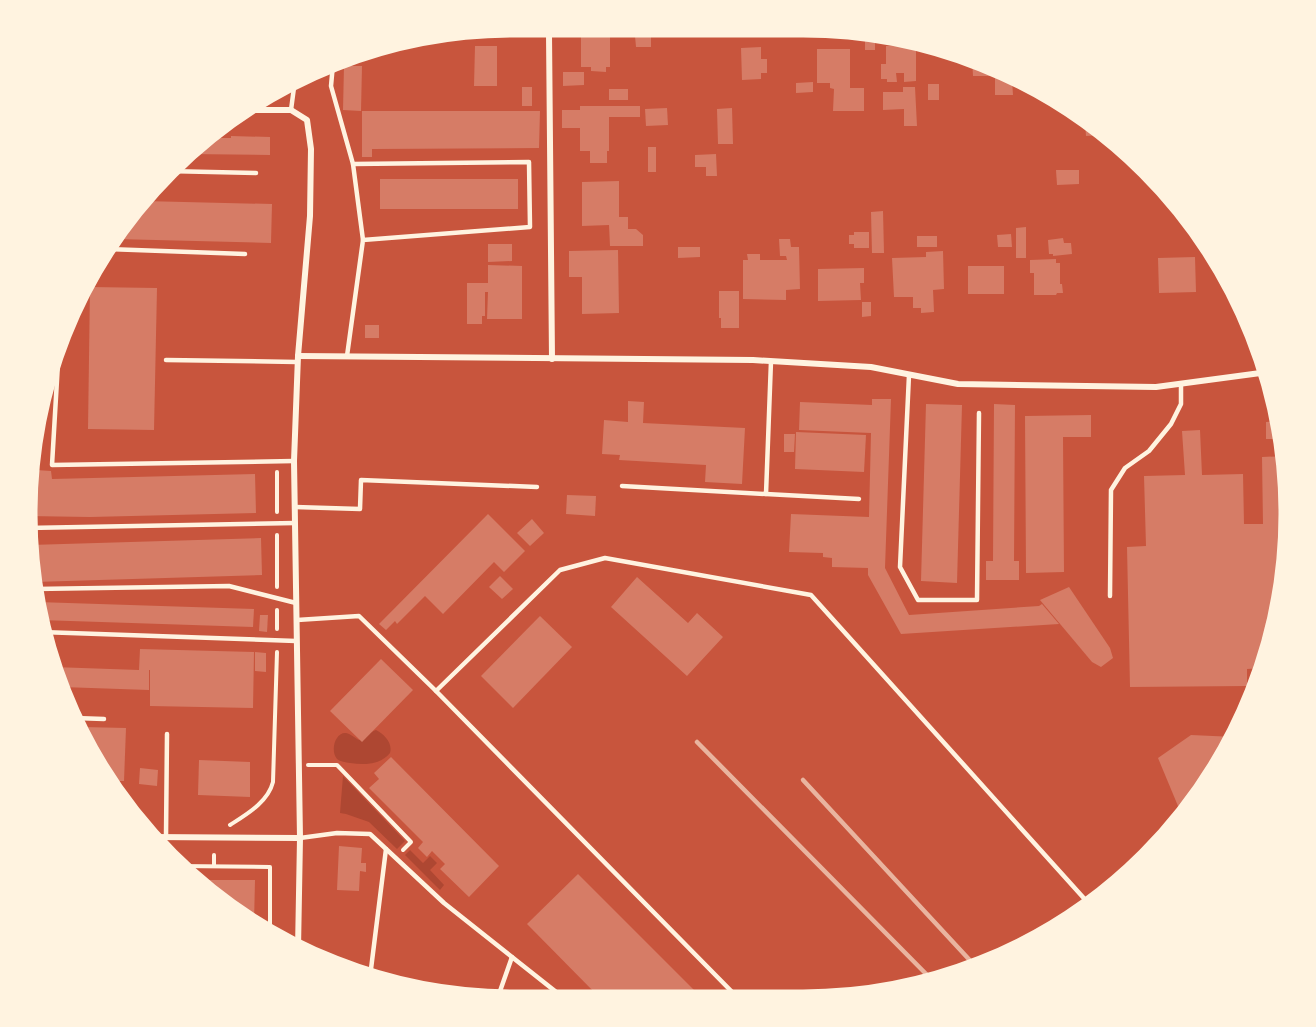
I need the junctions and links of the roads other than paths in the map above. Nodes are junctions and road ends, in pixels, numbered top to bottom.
1 (549, 36) edge
2 (332, 72) edge
3 (294, 90) edge
4 (258, 110) edge
5 (291, 110) junction
6 (353, 164) junction
7 (181, 171) edge
8 (256, 173) dead end
9 (363, 240) junction
10 (115, 249) edge
11 (245, 254) dead end
12 (347, 356) junction
13 (552, 358) junction
14 (298, 359) junction
15 (166, 360) dead end
16 (771, 362) junction
17 (57, 372) edge
18 (1259, 373) edge
19 (909, 375) junction
20 (1181, 384) junction
21 (979, 413) dead end
22 (294, 461) junction
23 (622, 486) dead end
24 (537, 488) dead end
25 (766, 494) junction
26 (859, 499) dead end
27 (294, 507) junction
28 (295, 523) junction
29 (36, 528) edge
30 (42, 589) edge
31 (1110, 596) dead end
32 (296, 603) junction
33 (297, 620) junction
34 (51, 632) edge
35 (296, 640) junction
36 (436, 691) junction
37 (82, 718) edge
38 (104, 719) dead end
39 (167, 734) dead end
40 (163, 837) edge
41 (166, 837) junction
42 (300, 838) junction
43 (386, 849) junction
44 (1084, 899) edge
45 (298, 940) edge
46 (512, 957) junction
47 (371, 969) edge
48 (500, 991) edge
49 (555, 991) edge
50 (731, 991) edge

1 - 13 street
2 - 6 lane
3 - 5 lane
4 - 5 street
5 - 14 street
6 - 9 lane
6 - 9 lane
7 - 8 lane
9 - 12 lane
10 - 11 lane
12 - 13 street
12 - 14 street
13 - 16 street
14 - 15 lane
14 - 22 street
16 - 19 street
16 - 25 lane
17 - 22 lane
18 - 20 street
19 - 20 street
19 - 21 lane
20 - 31 lane
22 - 27 street
23 - 25 lane
24 - 27 lane
25 - 26 lane
27 - 28 street
28 - 29 lane
28 - 32 street
30 - 32 lane
32 - 33 street
33 - 35 street
33 - 36 lane
34 - 35 lane
35 - 42 street
36 - 44 lane
36 - 50 lane
37 - 38 lane
39 - 41 lane
40 - 41 street
41 - 42 street
42 - 43 lane
42 - 45 street
43 - 46 lane
43 - 47 lane
46 - 48 lane
46 - 49 lane

